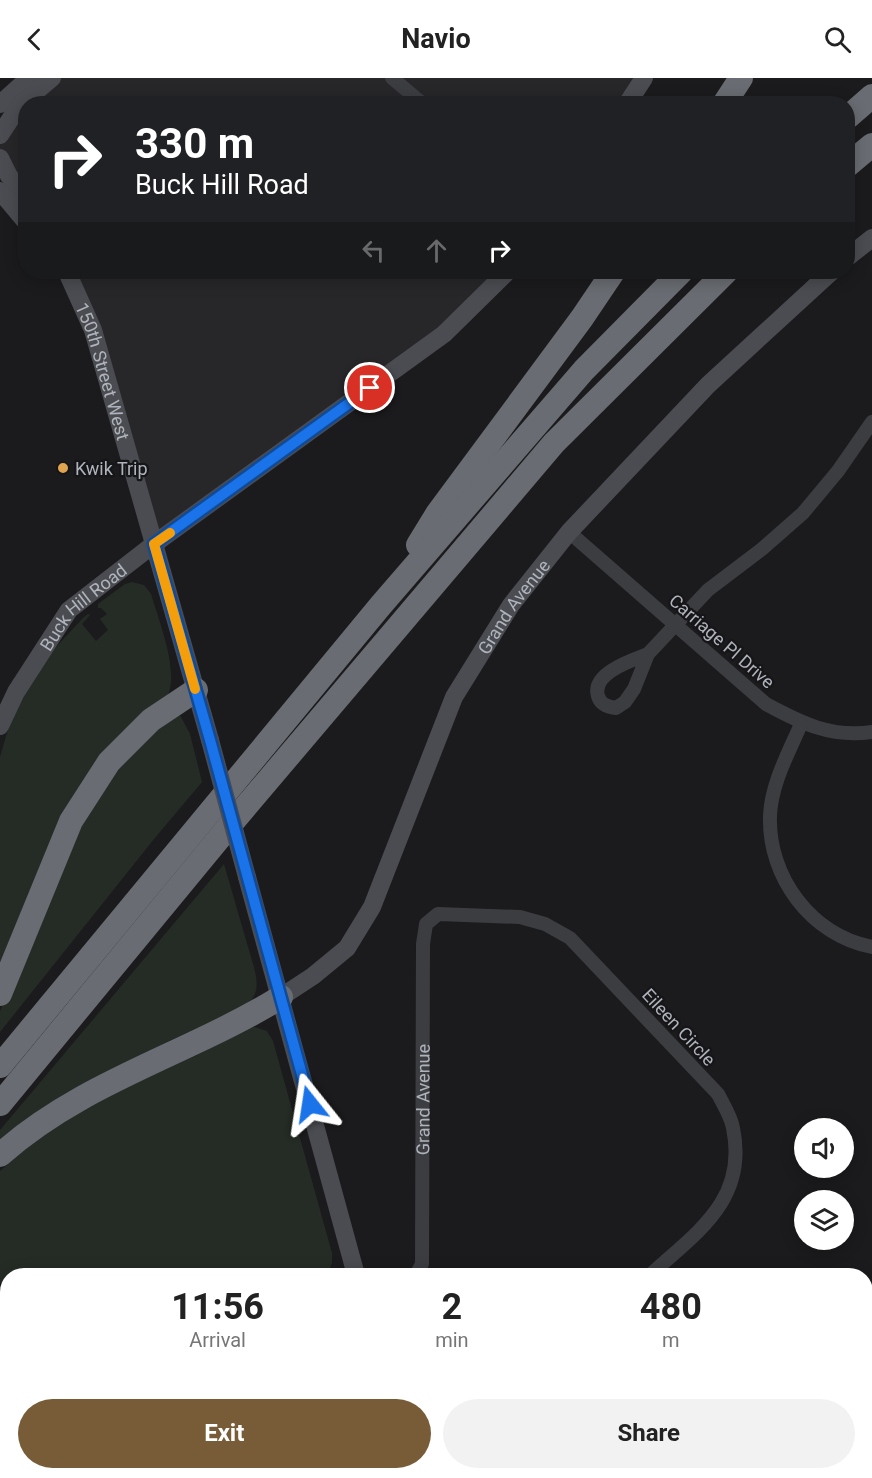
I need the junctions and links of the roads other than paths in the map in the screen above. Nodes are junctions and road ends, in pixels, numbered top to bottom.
1 (29, 78) edge
2 (52, 78) edge
3 (392, 78) edge
4 (644, 78) edge
5 (741, 78) edge
6 (31, 96) edge
7 (413, 96) edge
8 (632, 96) edge
9 (729, 96) edge
10 (872, 96) edge
11 (0, 104) edge
12 (18, 108) edge
13 (855, 111) edge
14 (0, 135) edge
15 (872, 145) edge
16 (0, 158) edge
17 (855, 159) edge
18 (18, 187) edge
19 (0, 191) edge
20 (18, 212) edge
21 (872, 238) edge
22 (855, 251) edge
23 (70, 279) edge
24 (500, 279) edge
25 (608, 279) edge
26 (674, 279) edge
27 (719, 279) edge
28 (823, 279) edge
29 (872, 422) edge
30 (569, 532) junction
31 (154, 544) junction
32 (381, 605) junction
33 (675, 625) junction
34 (648, 654) dead end
35 (196, 690) junction
36 (801, 724) junction
37 (0, 726) edge
38 (872, 732) edge
39 (426, 924) joint
40 (872, 947) edge
41 (0, 994) edge
42 (282, 997) junction
43 (0, 1066) edge
44 (0, 1104) edge
45 (0, 1155) edge
46 (354, 1268) edge
47 (420, 1268) edge
48 (658, 1268) edge

1 - 11 street
2 - 6 street
3 - 7 street
4 - 8 street
5 - 9 highway
10 - 13 highway
12 - 14 street
15 - 17 highway
16 - 18 street
19 - 20 street
21 - 22 street
23 - 31 street, 150th Street West
24 - 31 street, Buck Hill Road
25 - 32 highway
26 - 32 highway
27 - 44 highway
28 - 30 street, Grand Avenue
29 - 33 street
30 - 33 street, Carriage Pl Drive
30 - 42 street, Grand Avenue
31 - 35 street, 150th Street West
31 - 37 street, Buck Hill Road
32 - 43 highway
33 - 34 street
33 - 36 street, Carriage Pl Drive
35 - 41 highway
35 - 42 street, 150th Street West, bridge
36 - 38 street, Carriage Pl Drive
36 - 40 street
39 - 47 street, Grand Avenue
39 - 48 street, Eileen Circle
42 - 45 highway
42 - 46 street, 150th Street West

